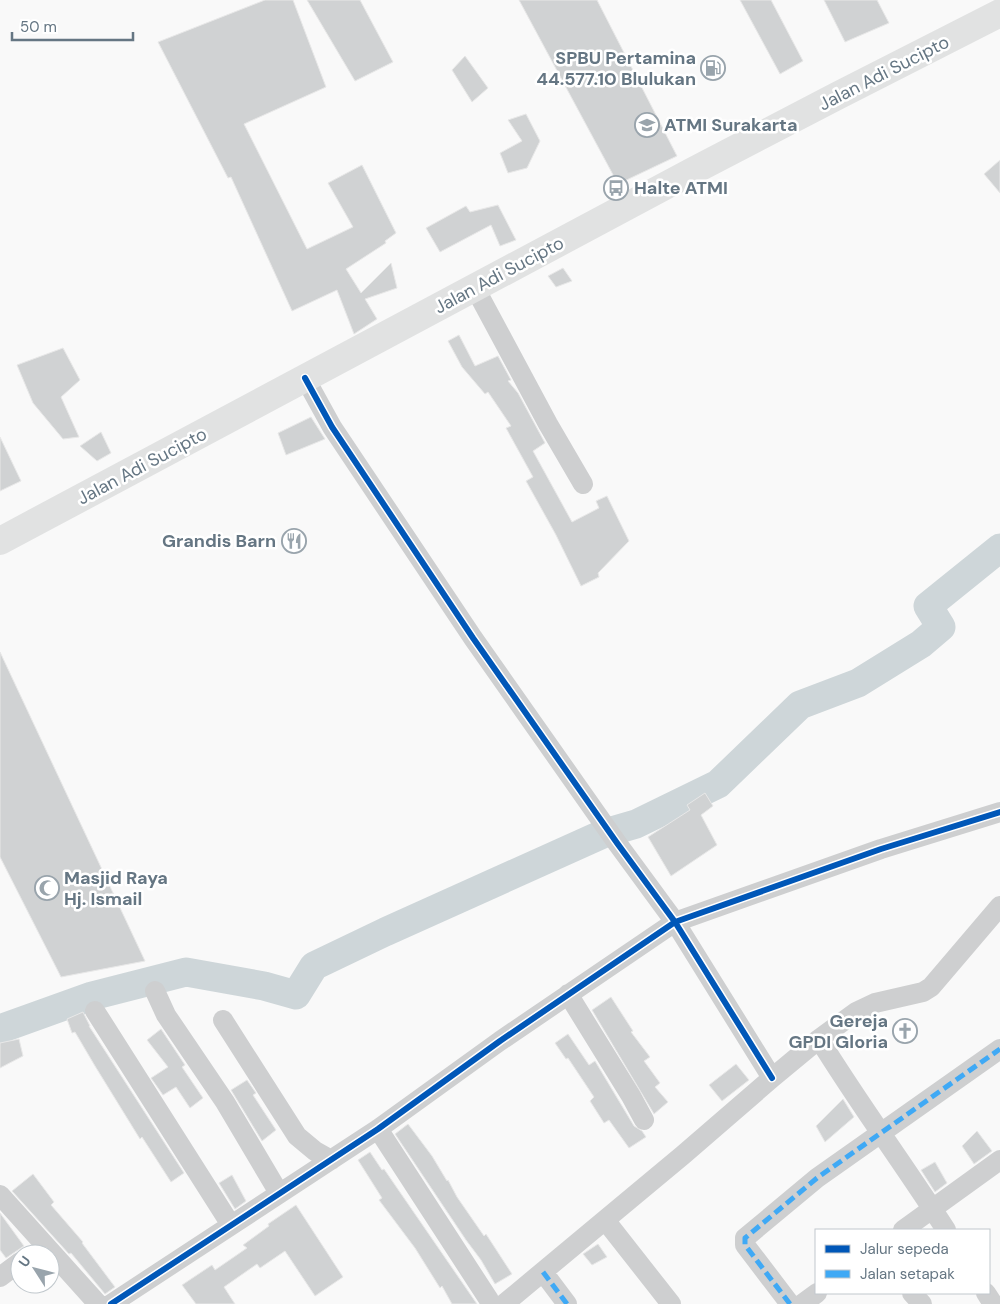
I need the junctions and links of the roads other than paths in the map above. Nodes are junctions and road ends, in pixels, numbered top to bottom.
1 (1000, 13) edge
2 (475, 288) junction
3 (305, 378) junction
4 (583, 484) dead end
5 (0, 541) edge
6 (1000, 812) edge
7 (1000, 906) edge
8 (675, 922) junction
9 (155, 992) dead end
10 (568, 994) junction
11 (95, 1011) dead end
12 (223, 1020) dead end
13 (819, 1039) junction
14 (1000, 1049) edge
15 (772, 1078) junction
16 (644, 1120) dead end
17 (378, 1129) junction
18 (881, 1133) junction
19 (331, 1160) junction
20 (1000, 1160) edge
21 (279, 1193) junction
22 (0, 1195) edge
23 (932, 1209) junction
24 (605, 1220) junction
25 (231, 1225) junction
26 (904, 1229) edge
27 (945, 1229) edge
28 (34, 1244) edge
29 (60, 1270) edge
30 (544, 1272) junction
31 (817, 1294) edge
32 (913, 1294) edge
33 (496, 1302) edge
34 (98, 1304) edge
35 (111, 1304) edge
36 (567, 1304) edge
37 (672, 1304) edge
38 (790, 1304) edge
39 (802, 1304) edge
40 (922, 1304) edge

1 - 2 highway, Jalan Adi Sucipto
2 - 3 highway, Jalan Adi Sucipto
2 - 4 street
3 - 5 highway, Jalan Adi Sucipto
3 - 8 street
6 - 8 street
7 - 13 street
8 - 10 street
8 - 15 street
9 - 21 street
10 - 16 street
10 - 17 street
11 - 25 street
12 - 19 street
13 - 15 street
13 - 18 street
14 - 18 street
15 - 24 street
17 - 19 street
17 - 33 street
18 - 23 street
18 - 38 street
19 - 21 street
20 - 23 street
21 - 25 street
22 - 28 street
23 - 26 street
23 - 27 street
24 - 30 street
24 - 37 street
25 - 35 street
29 - 34 street
30 - 33 street
30 - 36 street
31 - 39 street
32 - 40 street

